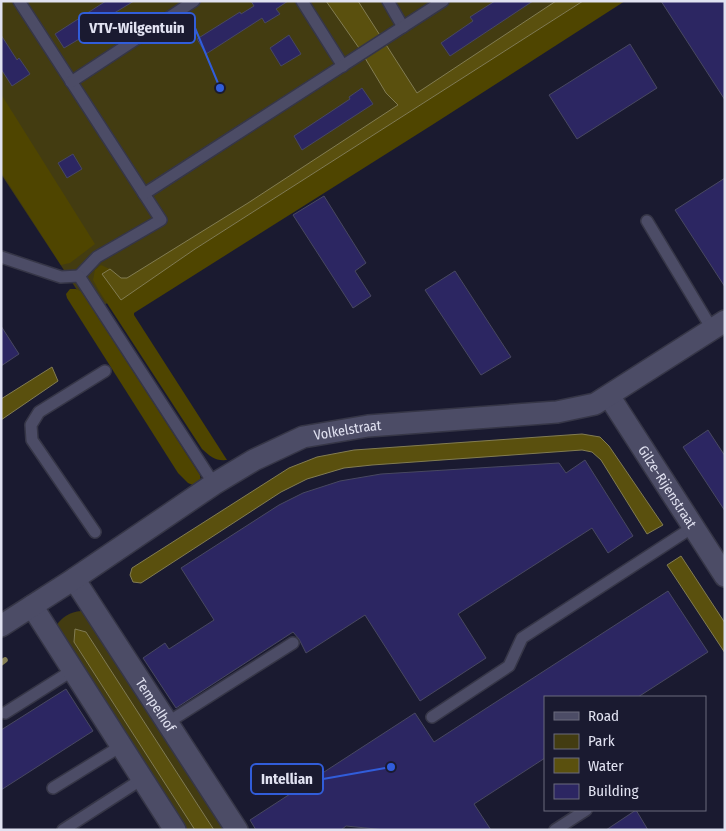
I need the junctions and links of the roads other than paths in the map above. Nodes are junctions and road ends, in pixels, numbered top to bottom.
1 (18, 1) edge
2 (194, 1) edge
3 (302, 1) edge
4 (388, 1) edge
5 (443, 1) edge
6 (403, 27) junction
7 (343, 66) junction
8 (71, 82) junction
9 (144, 194) junction
10 (646, 221) dead end
11 (1, 257) edge
12 (79, 276) junction
13 (718, 325) edge
14 (105, 370) dead end
15 (608, 396) junction
16 (214, 484) junction
17 (693, 527) junction
18 (95, 532) dead end
19 (725, 576) edge
20 (74, 579) junction
21 (32, 606) junction
22 (1, 626) edge
23 (292, 643) dead end
24 (73, 670) junction
25 (5, 713) dead end
26 (432, 717) dead end
27 (167, 723) junction
28 (121, 746) junction
29 (142, 779) junction
30 (53, 788) dead end
31 (584, 811) edge
32 (63, 830) edge
33 (175, 830) edge
34 (237, 830) edge
35 (555, 830) edge

1 - 8 lane
2 - 8 lane
3 - 7 lane
4 - 6 lane
5 - 6 lane
6 - 7 lane
7 - 9 lane
8 - 9 lane
9 - 12 lane
10 - 13 lane
11 - 12 lane
12 - 16 lane
13 - 15 street, Volkelstraat
14 - 18 lane
15 - 16 street, Volkelstraat
15 - 17 street, Gilze-Rijenstraat
16 - 20 street, Volkelstraat
17 - 19 street, Gilze-Rijenstraat
17 - 26 lane
20 - 21 street, Volkelstraat
20 - 27 street, Tempelhof
21 - 22 street, Volkelstraat
21 - 24 street
23 - 27 lane
24 - 25 lane
24 - 28 street
27 - 34 street, Tempelhof
28 - 29 street
28 - 30 lane
29 - 32 lane
29 - 33 street
31 - 35 lane

